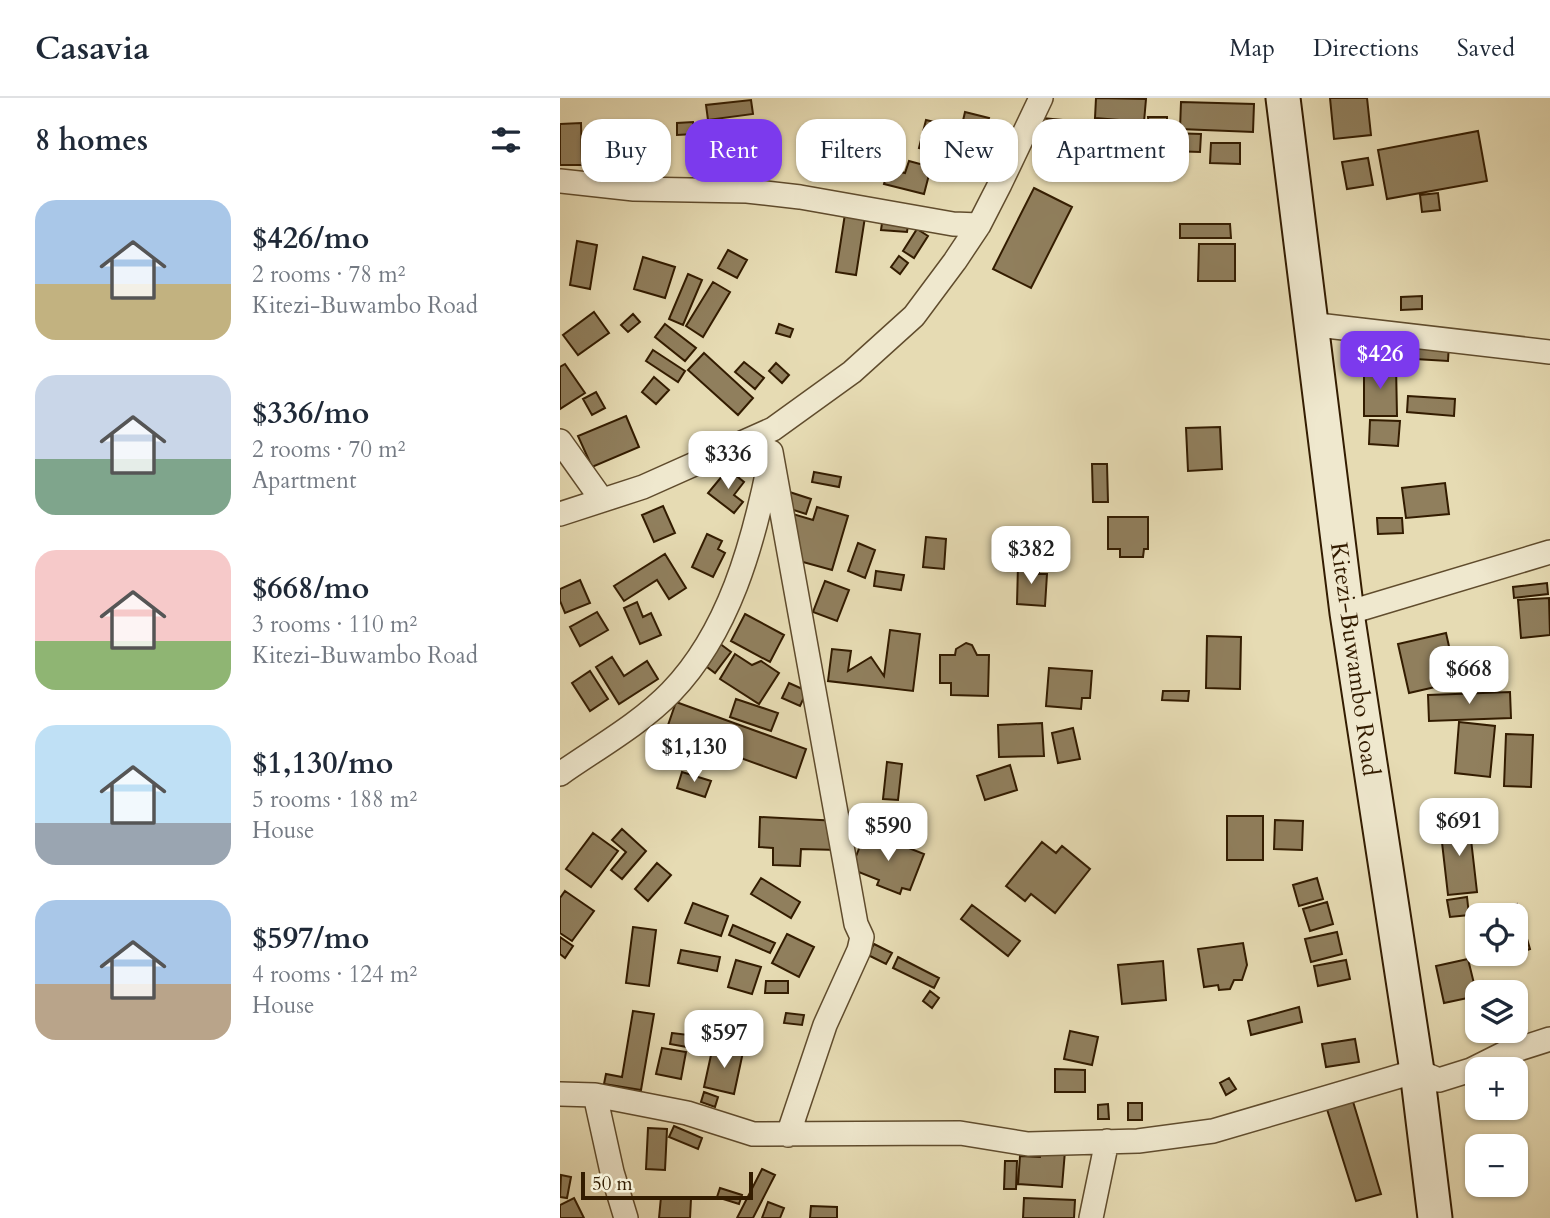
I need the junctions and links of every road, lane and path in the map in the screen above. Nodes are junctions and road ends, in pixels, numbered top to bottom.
1 (1041, 98) edge
2 (1283, 98) edge
3 (560, 181) edge
4 (979, 225) junction
5 (1309, 324) junction
6 (1550, 352) edge
7 (772, 440) junction
8 (560, 441) edge
9 (602, 500) junction
10 (560, 514) edge
11 (1550, 552) edge
12 (1347, 613) junction
13 (560, 774) edge
14 (1550, 1039) edge
15 (1417, 1071) junction
16 (560, 1094) edge
17 (595, 1095) junction
18 (788, 1135) junction
19 (1107, 1141) junction
20 (626, 1218) edge
21 (1090, 1218) edge
22 (1435, 1218) edge

1 - 4 street
2 - 5 street, Kitezi-Buwambo Road
3 - 4 street
4 - 7 street
5 - 6 street
5 - 12 street, Kitezi-Buwambo Road
7 - 9 street
7 - 13 street
7 - 18 street
8 - 9 street
9 - 10 street
11 - 12 street
12 - 15 street, Kitezi-Buwambo Road
14 - 15 street
15 - 19 street
15 - 22 street, Kitezi-Buwambo Road
16 - 17 street
17 - 18 street
17 - 20 street
18 - 19 street
19 - 21 street

